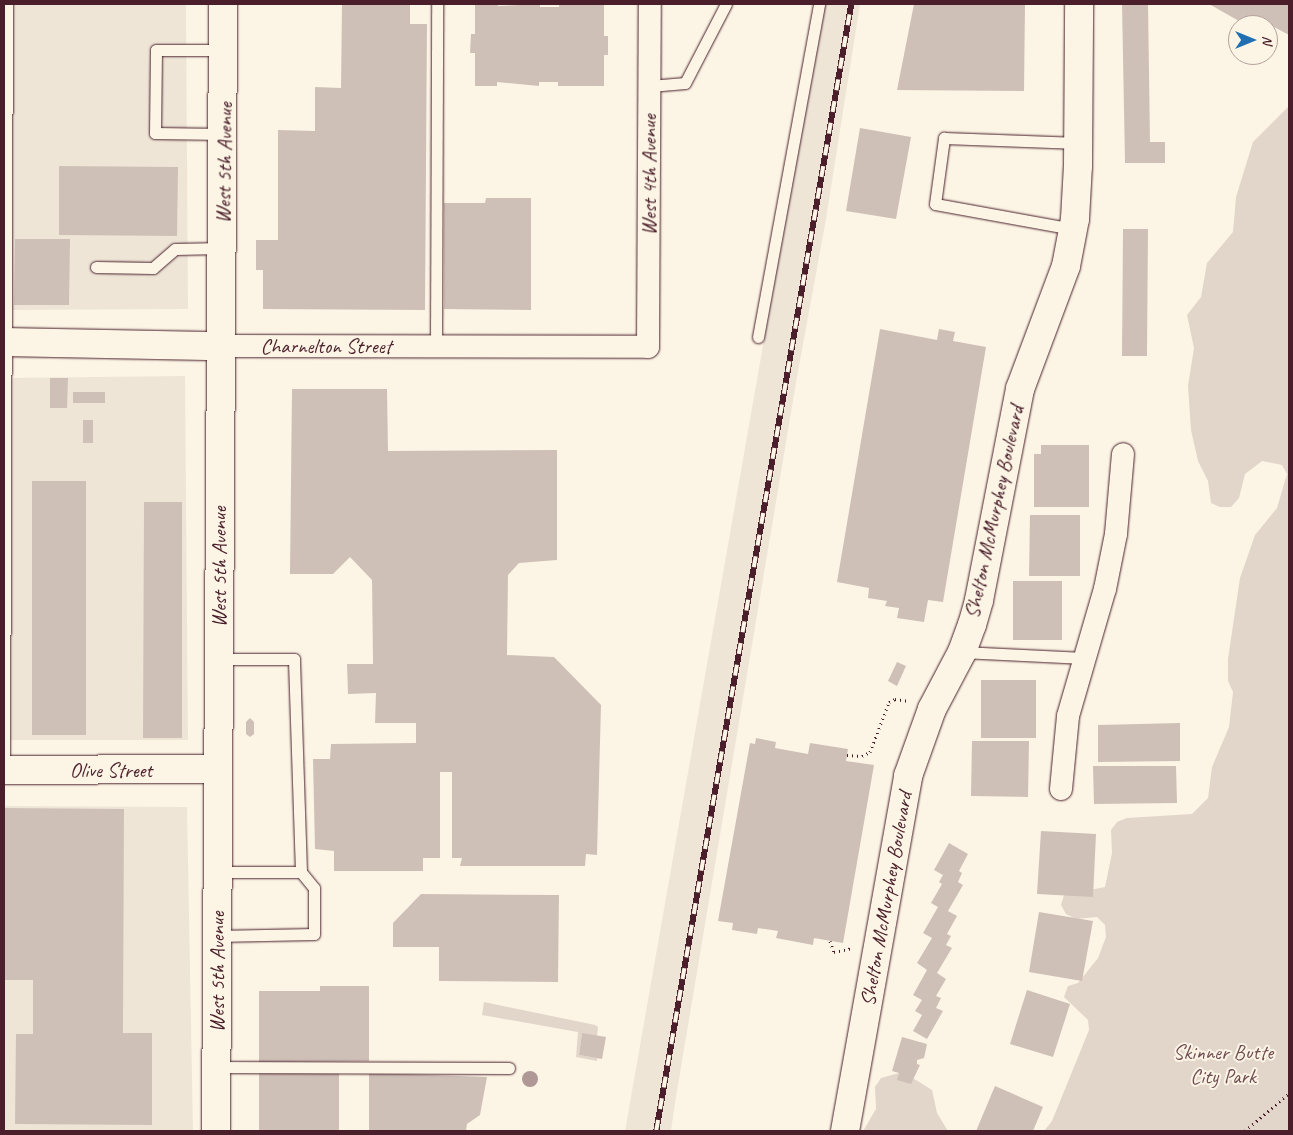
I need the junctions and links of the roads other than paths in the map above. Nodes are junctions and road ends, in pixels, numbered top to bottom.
1 (7, 4) edge
2 (224, 4) edge
3 (437, 4) edge
4 (650, 4) edge
5 (726, 4) edge
6 (819, 4) edge
7 (1079, 4) edge
8 (225, 50) junction
9 (650, 86) junction
10 (224, 134) junction
11 (1079, 143) junction
12 (1073, 229) junction
13 (222, 248) junction
14 (96, 267) dead end
15 (758, 337) dead end
16 (5, 342) edge
17 (220, 346) junction
18 (436, 346) junction
19 (648, 347) joint
20 (1122, 454) dead end
21 (4, 461) edge
22 (4, 555) edge
23 (962, 652) junction
24 (1084, 658) junction
25 (219, 659) junction
26 (218, 769) junction
27 (4, 770) edge
28 (1060, 790) dead end
29 (217, 872) junction
30 (301, 872) junction
31 (216, 936) junction
32 (216, 1067) junction
33 (509, 1068) dead end
34 (216, 1131) edge
35 (845, 1131) edge

1 - 16 lane
2 - 8 street, West 5th Avenue
3 - 18 lane
4 - 9 street, West 4th Avenue
5 - 9 lane
6 - 15 lane
7 - 11 street, Shelton McMurphey Boulevard
8 - 10 street, West 5th Avenue
8 - 10 lane
9 - 19 street, West 4th Avenue
10 - 13 street, West 5th Avenue
11 - 12 street, Shelton McMurphey Boulevard
11 - 12 lane
12 - 23 street, Shelton McMurphey Boulevard
13 - 14 lane
13 - 17 street, West 5th Avenue
16 - 17 street, Charnelton Street
16 - 21 lane
17 - 18 street, Charnelton Street
17 - 25 street, West 5th Avenue
18 - 19 street, Charnelton Street
20 - 24 street
21 - 22 lane
22 - 27 lane
23 - 24 lane
23 - 35 street, Shelton McMurphey Boulevard
24 - 28 street
25 - 26 street, West 5th Avenue
25 - 30 lane
26 - 27 street, Olive Street
26 - 29 street, West 5th Avenue
29 - 30 lane
29 - 31 street, West 5th Avenue
30 - 31 lane
31 - 32 street, West 5th Avenue
32 - 33 lane
32 - 34 street, West 5th Avenue

